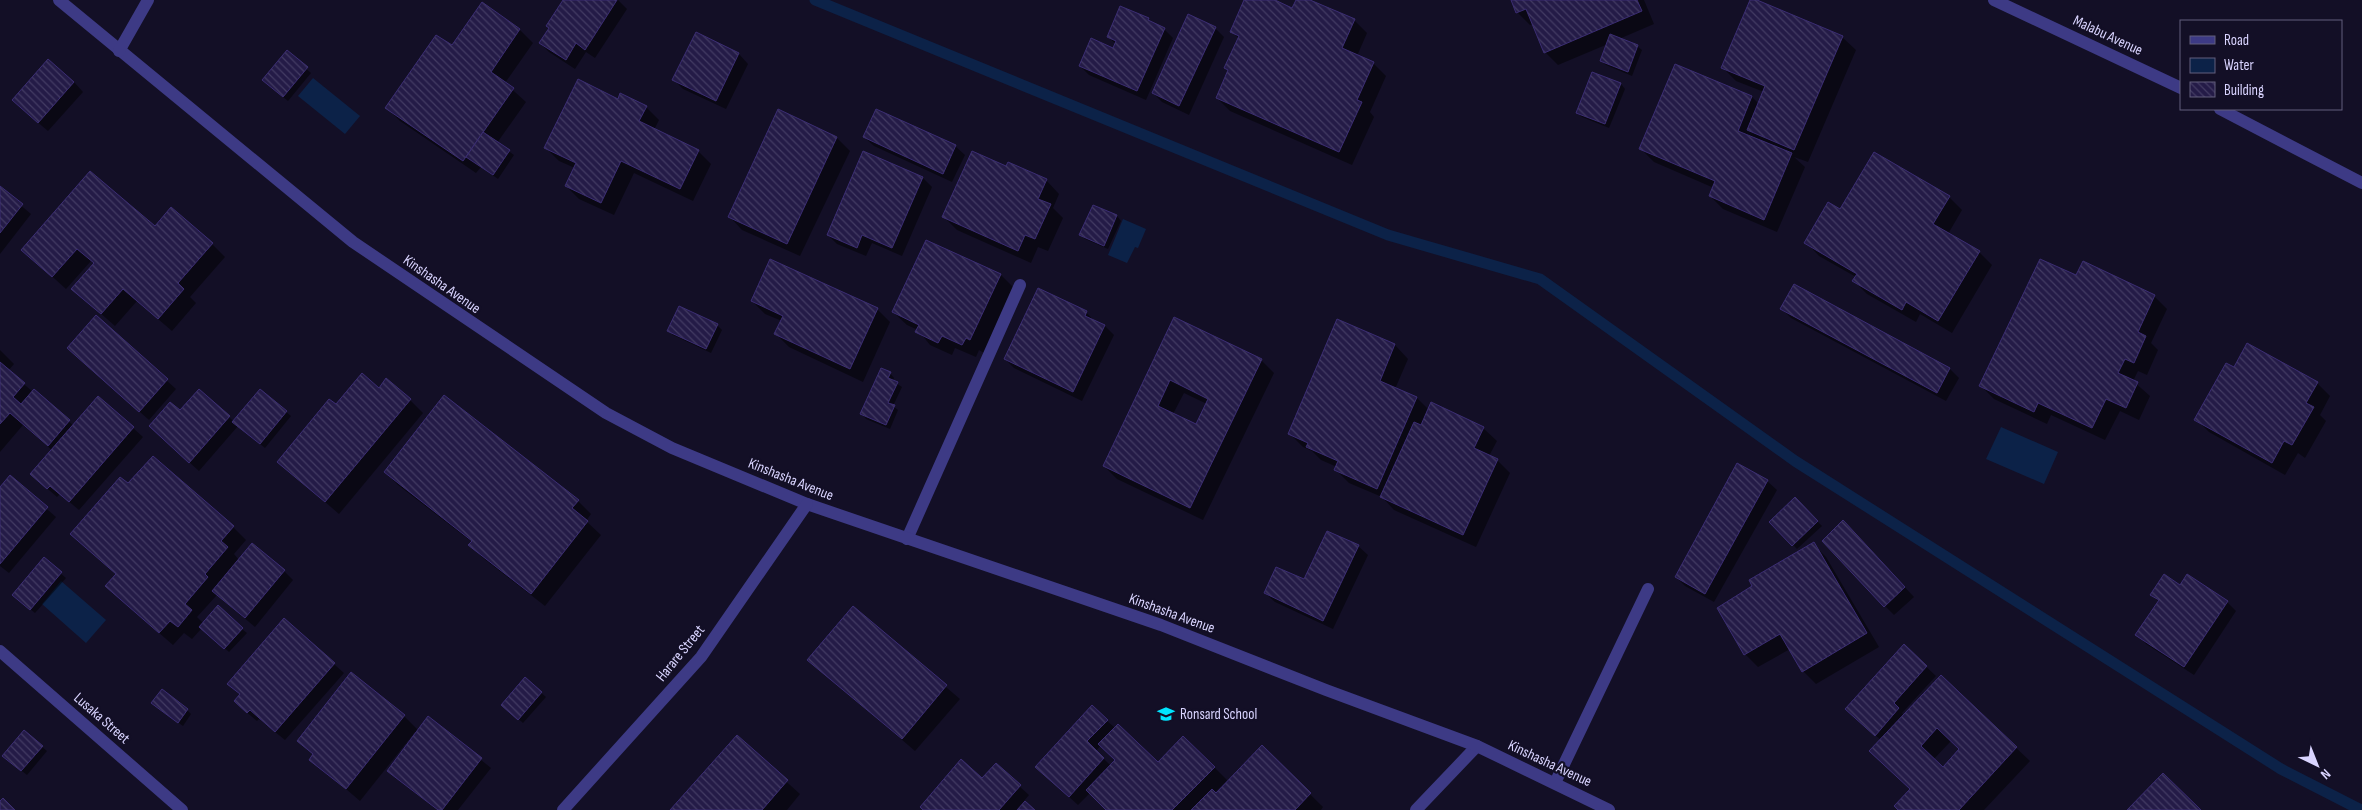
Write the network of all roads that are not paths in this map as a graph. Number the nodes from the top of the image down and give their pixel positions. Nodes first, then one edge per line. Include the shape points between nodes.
1 (58, 0) edge
2 (148, 0) edge
3 (1994, 0) edge
4 (119, 51) junction
5 (2180, 88) edge
6 (2222, 110) edge
7 (2362, 183) edge
8 (1020, 285) dead end
9 (807, 504) junction
10 (907, 540) junction
11 (1648, 589) dead end
12 (0, 651) edge
13 (1477, 746) junction
14 (1555, 783) junction
15 (182, 810) edge
16 (563, 810) edge
17 (1416, 810) edge
18 (1609, 810) edge

1 - 4 street, Kinshasha Avenue
2 - 4 street
3 - 5 street, Malabu Avenue
4 - 9 street, Kinshasha Avenue via 353,242 538,370 606,413 672,448
6 - 7 street
8 - 10 street
9 - 10 street, Kinshasha Avenue
9 - 16 street, Harare Street via 701,657
10 - 13 street, Kinshasha Avenue via 1161,625
11 - 14 street
12 - 15 street, Lusaka Street
13 - 14 street, Kinshasha Avenue
13 - 17 street
14 - 18 street, Kinshasha Avenue

